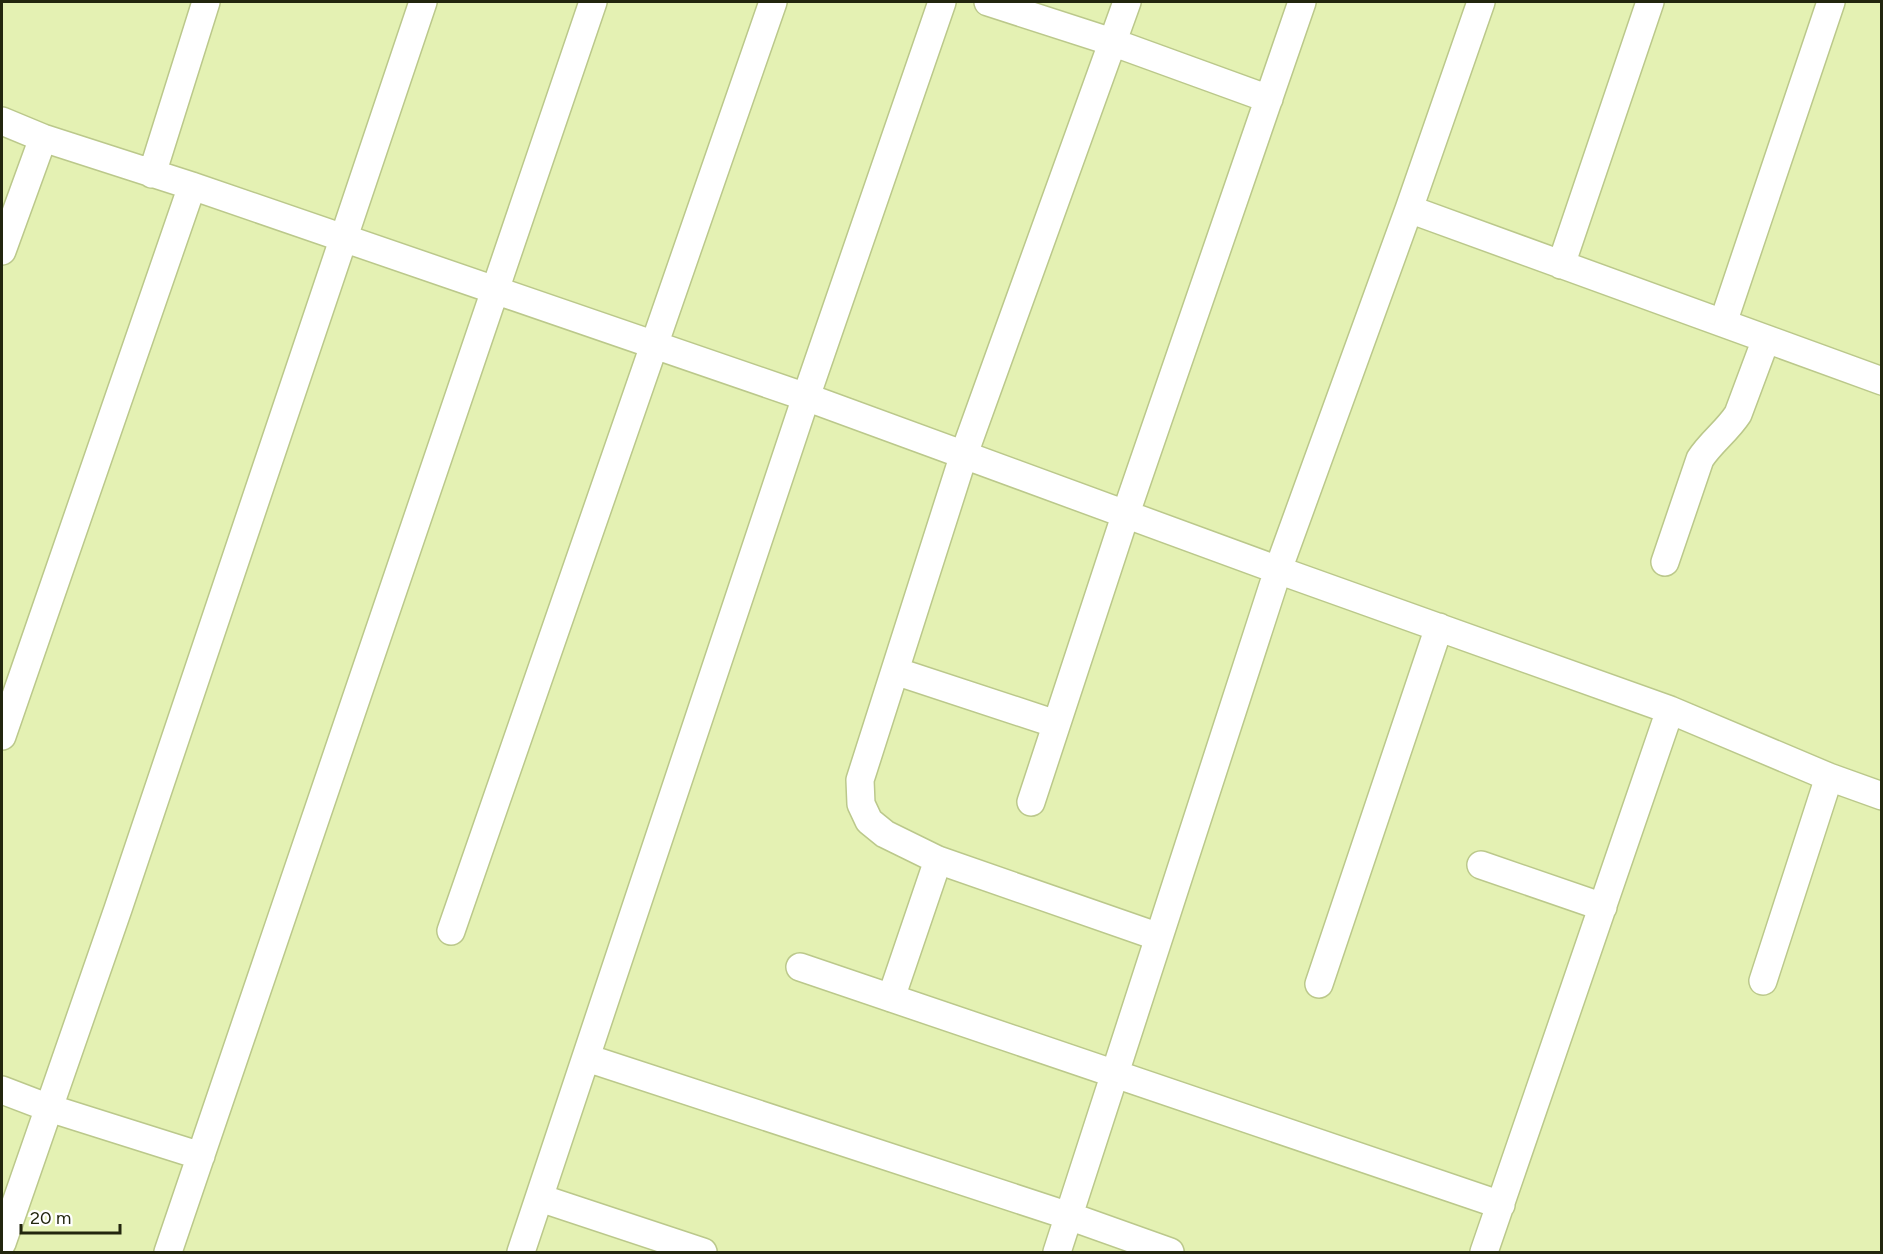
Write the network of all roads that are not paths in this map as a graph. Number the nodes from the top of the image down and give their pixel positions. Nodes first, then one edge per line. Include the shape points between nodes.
1 (206, 2) edge
2 (423, 2) edge
3 (593, 2) edge
4 (773, 2) edge
5 (942, 2) edge
6 (988, 2) edge
7 (1126, 2) edge
8 (1302, 2) edge
9 (1481, 2) edge
10 (1650, 2) edge
11 (1830, 2) edge
12 (1112, 42) junction
13 (1269, 99) junction
14 (2, 121) edge
15 (44, 138) junction
16 (152, 174) junction
17 (192, 186) junction
18 (1409, 209) junction
19 (344, 239) junction
20 (2, 251) edge
21 (1561, 265) junction
22 (494, 290) junction
23 (1723, 323) junction
24 (1766, 339) junction
25 (654, 345) junction
26 (1879, 372) edge
27 (806, 397) junction
28 (964, 454) junction
29 (1126, 513) junction
30 (1665, 562) dead end
31 (1278, 570) junction
32 (1439, 627) junction
33 (895, 671) junction
34 (1670, 710) junction
35 (1056, 723) junction
36 (2, 736) edge
37 (1829, 777) junction
38 (1881, 796) edge
39 (1030, 802) dead end
40 (938, 860) junction
41 (1481, 865) dead end
42 (1603, 907) junction
43 (451, 931) dead end
44 (1159, 937) junction
45 (801, 967) dead end
46 (1763, 981) dead end
47 (1319, 984) dead end
48 (891, 998) junction
49 (587, 1058) junction
50 (1114, 1075) junction
51 (2, 1090) edge
52 (49, 1108) junction
53 (201, 1156) junction
54 (540, 1198) junction
55 (1501, 1205) junction
56 (1069, 1216) junction
57 (2, 1243) edge
58 (168, 1252) edge
59 (521, 1252) edge
60 (703, 1252) edge
61 (1057, 1252) edge
62 (1170, 1252) edge
63 (1484, 1252) edge

1 - 16 street
2 - 19 street
3 - 22 street
4 - 25 street
5 - 27 street
6 - 12 street
7 - 12 street
8 - 13 street
9 - 18 street
10 - 21 street
11 - 23 street
12 - 13 street
12 - 28 street
13 - 29 street
14 - 15 street
15 - 16 street
15 - 20 street
16 - 17 street
17 - 19 street
17 - 36 street
18 - 21 street
18 - 31 street
19 - 22 street
19 - 52 street
21 - 23 street
22 - 25 street
22 - 53 street
23 - 24 street
24 - 26 street
24 - 30 street via 1738,414 1700,459
25 - 27 street
25 - 43 street
27 - 28 street
27 - 49 street
28 - 29 street
28 - 33 street
29 - 31 street
29 - 35 street
31 - 32 street
31 - 44 street
32 - 34 street
32 - 47 street
33 - 35 street
33 - 40 street via 860,780 861,804 869,821 885,834
34 - 37 street
34 - 42 street
35 - 39 street
37 - 38 street
37 - 46 street
40 - 44 street
40 - 48 street
41 - 42 street
42 - 55 street
44 - 50 street
45 - 48 street
48 - 50 street
49 - 54 street
49 - 56 street
50 - 55 street
50 - 56 street
51 - 52 street
52 - 53 street
52 - 57 street
53 - 58 street
54 - 59 street
54 - 60 street
55 - 63 street
56 - 61 street
56 - 62 street

